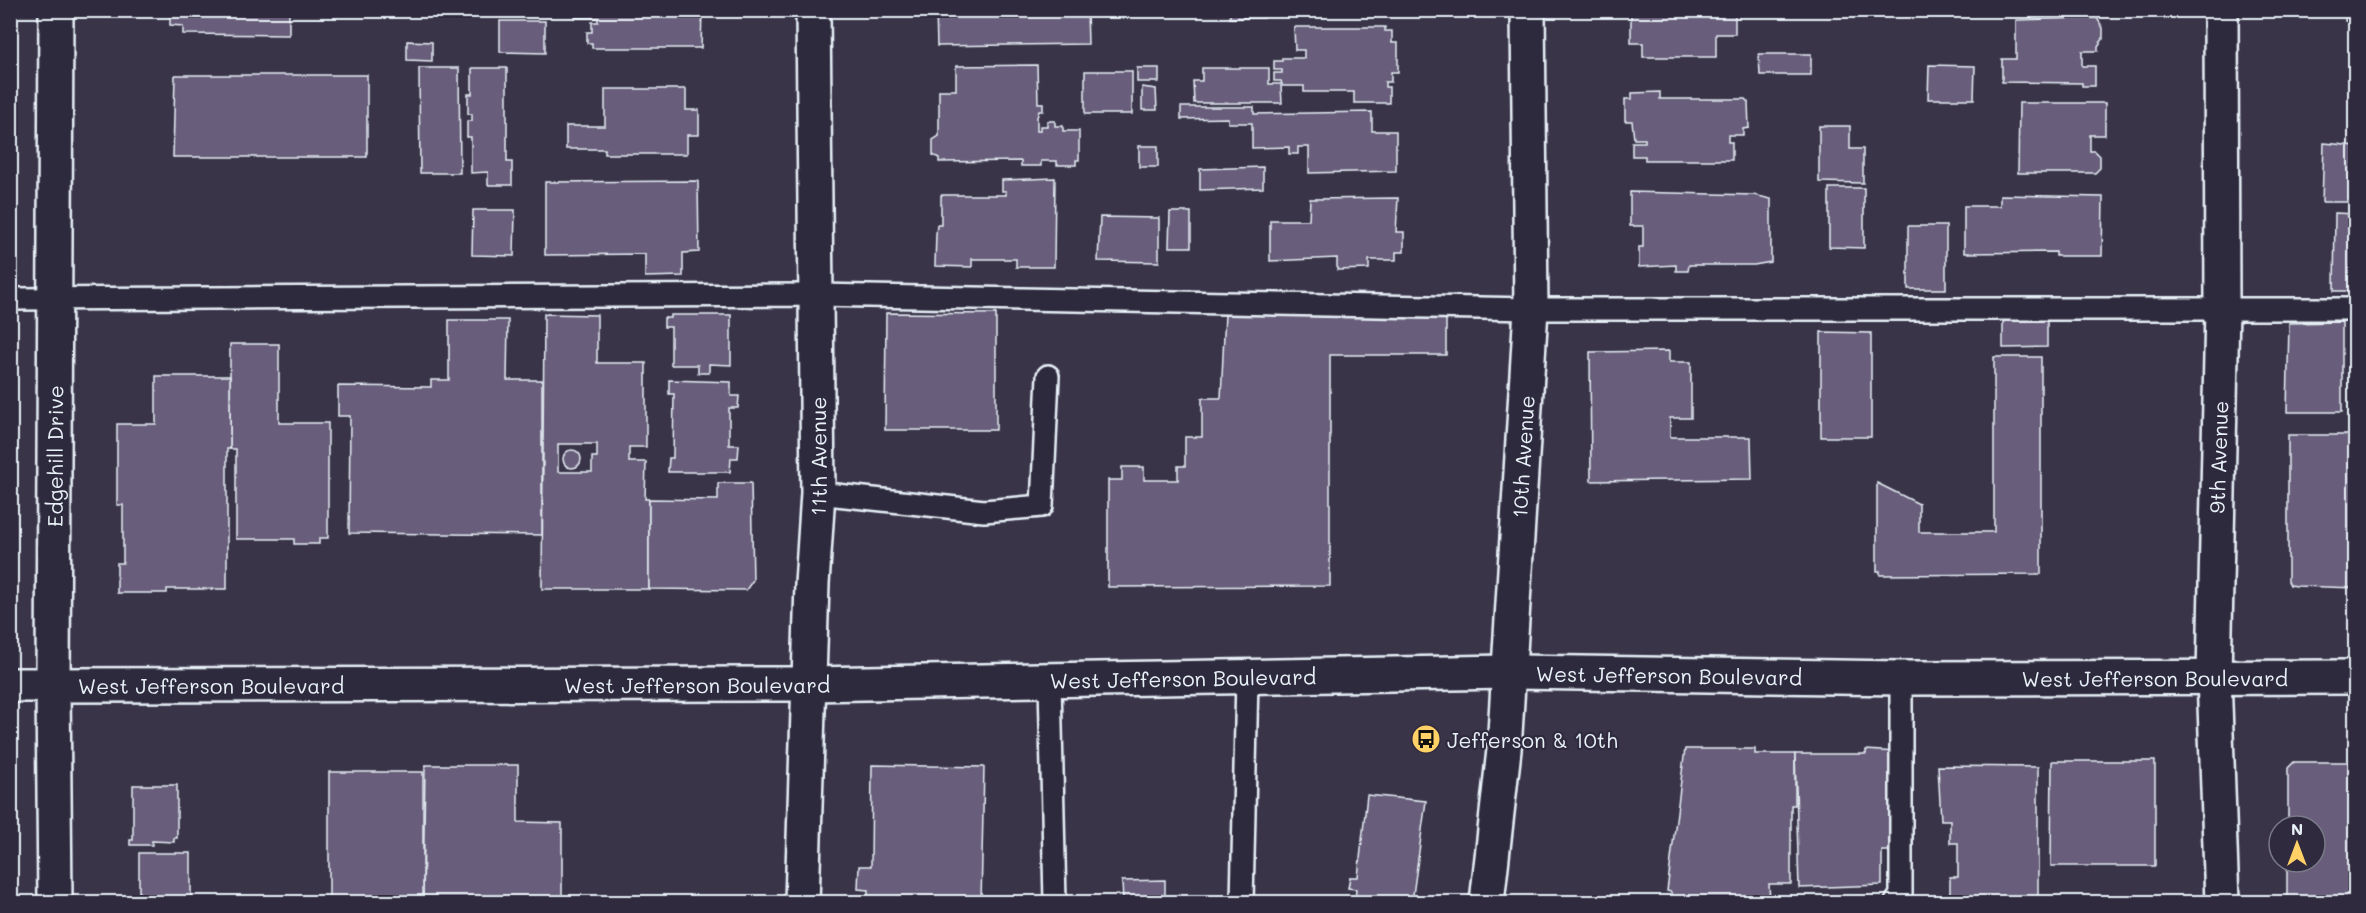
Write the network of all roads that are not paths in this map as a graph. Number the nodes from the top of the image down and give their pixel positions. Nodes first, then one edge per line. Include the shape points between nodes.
1 (56, 10) edge
2 (813, 10) edge
3 (1528, 10) edge
4 (2221, 10) edge
5 (816, 295) junction
6 (55, 298) junction
7 (10, 299) edge
8 (1531, 309) junction
9 (2222, 309) junction
10 (2355, 309) edge
11 (1048, 376) dead end
12 (818, 493) junction
13 (1509, 672) junction
14 (2214, 676) junction
15 (2355, 677) edge
16 (1247, 678) junction
17 (1901, 678) junction
18 (1050, 682) junction
19 (809, 684) junction
20 (10, 685) edge
21 (53, 685) junction
22 (55, 903) edge
23 (802, 903) edge
24 (1055, 903) edge
25 (1242, 903) edge
26 (1487, 903) edge
27 (1896, 903) edge
28 (2222, 903) edge

1 - 6 street, Edgehill Drive
2 - 5 street, 11th Avenue
3 - 8 street, 10th Avenue
4 - 9 street, 9th Avenue
5 - 6 lane
5 - 8 lane
5 - 12 street, 11th Avenue
6 - 7 lane
6 - 21 street, Edgehill Drive
8 - 9 lane
8 - 13 street, 10th Avenue
9 - 10 lane
9 - 14 street, 9th Avenue
11 - 12 lane via 1042,506 984,511
12 - 19 street, 11th Avenue
13 - 16 street, West Jefferson Boulevard
13 - 17 street, West Jefferson Boulevard
13 - 26 street, 10th Avenue
14 - 15 street, West Jefferson Boulevard
14 - 17 street, West Jefferson Boulevard
14 - 28 street, 9th Avenue
16 - 18 street, West Jefferson Boulevard
16 - 25 lane
17 - 27 lane via 1901,895
18 - 19 street, West Jefferson Boulevard
18 - 24 lane
19 - 21 street, West Jefferson Boulevard
19 - 23 street, 11th Avenue
20 - 21 street, West Jefferson Boulevard
21 - 22 street, Edgehill Drive

